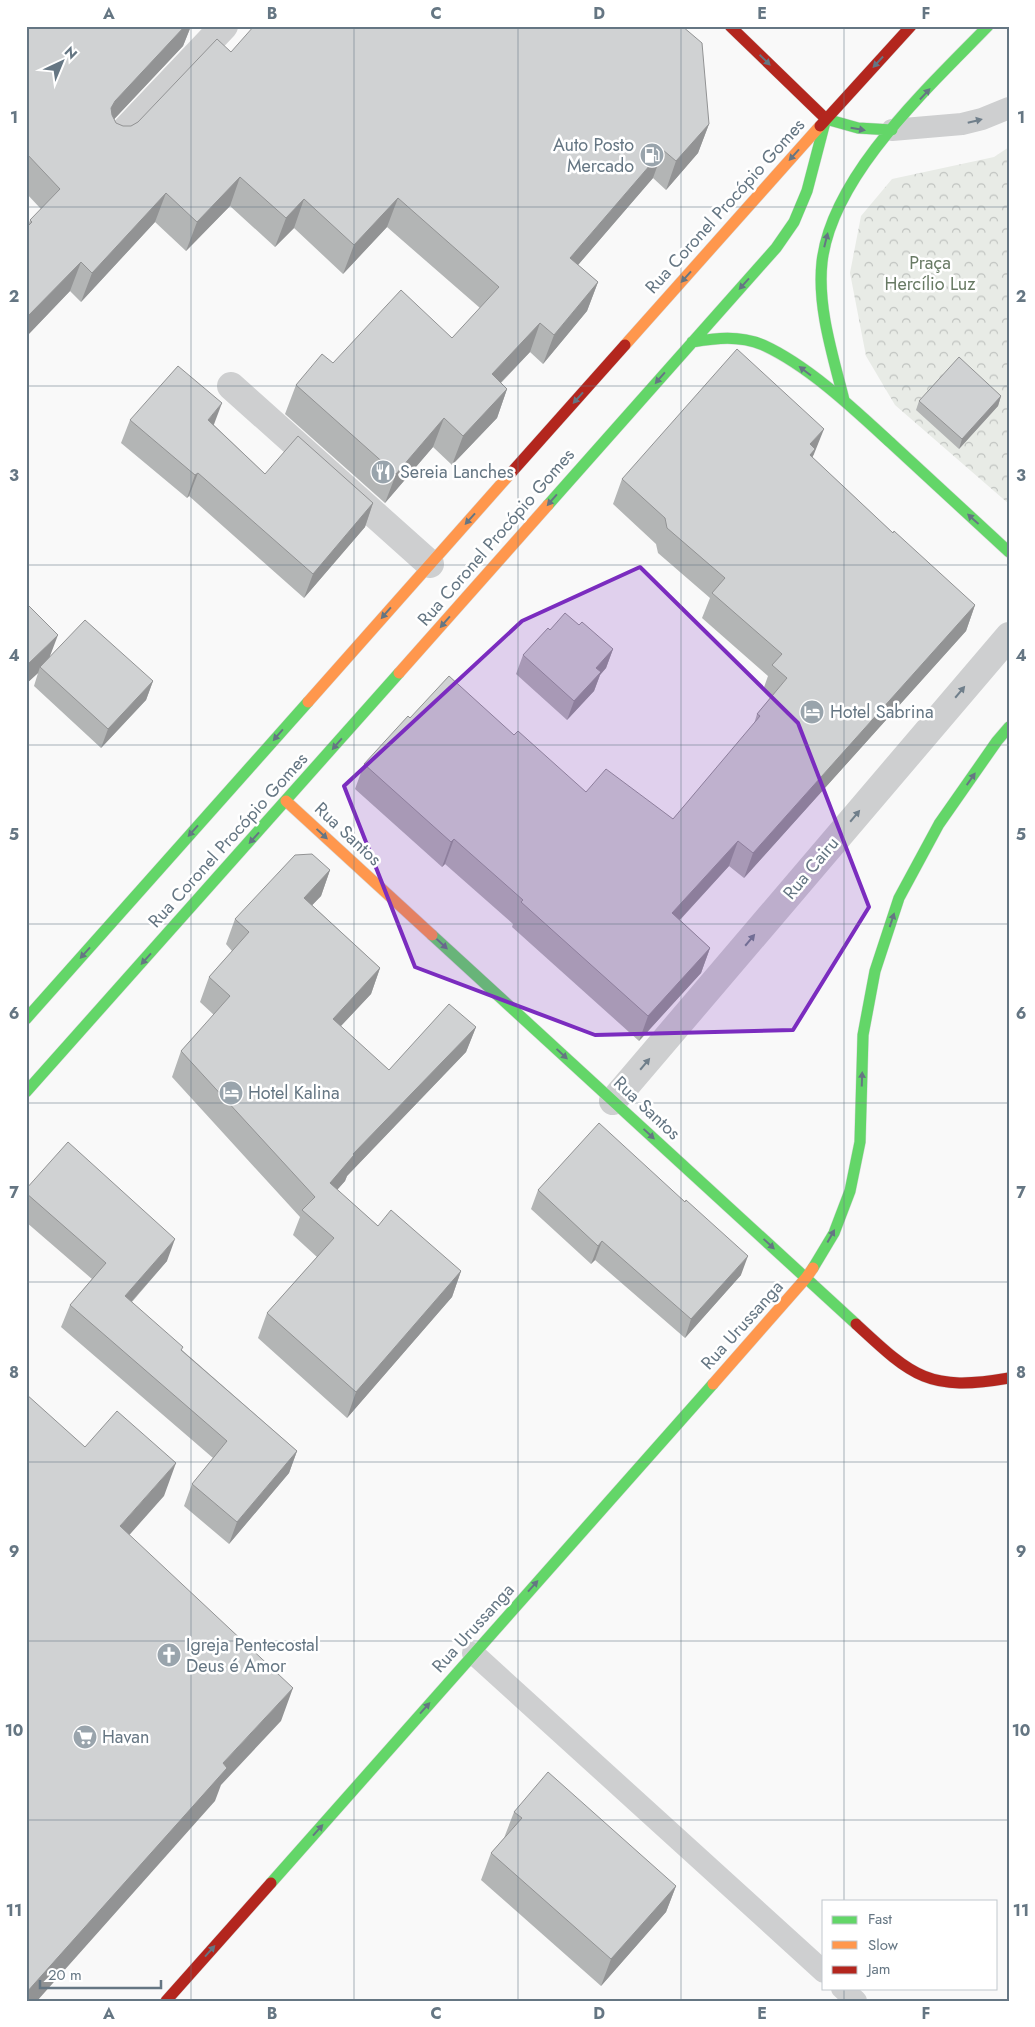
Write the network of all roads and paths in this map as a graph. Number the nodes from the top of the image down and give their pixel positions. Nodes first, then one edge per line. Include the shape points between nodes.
1 (224, 26) edge
2 (730, 26) edge
3 (911, 26) edge
4 (988, 26) edge
5 (1009, 108) edge
6 (826, 118) junction
7 (892, 130) junction
8 (116, 140) edge
9 (692, 342) junction
10 (231, 386) dead end
11 (844, 400) junction
12 (1009, 552) edge
13 (430, 564) junction
14 (1009, 636) edge
15 (1009, 727) edge
16 (286, 801) junction
17 (28, 1013) edge
18 (26, 1092) edge
19 (613, 1101) junction
20 (806, 1278) junction
21 (1009, 1378) edge
22 (474, 1654) junction
23 (822, 1970) edge
24 (844, 1990) edge
25 (166, 2001) edge
26 (856, 2001) edge

1 - 8 street
2 -> 6 main road
3 -> 6 main road
7 -> 4 main road
7 -> 5 lane via 962,124
6 -> 7 main road via 846,127
6 -> 9 main road, Rua Coronel Procópio Gomes via 807,190 794,222 776,248
6 -> 13 main road, Rua Coronel Procópio Gomes
11 -> 7 main road via 825,318 822,260 826,238 841,199
11 -> 9 main road via 789,360 762,345 738,338
9 -> 16 main road, Rua Coronel Procópio Gomes
10 - 13 street
12 -> 11 main road
13 -> 17 main road, Rua Coronel Procópio Gomes
19 -> 14 street, Rua Cairu
20 -> 15 main road, Rua Urussanga via 834,1233 850,1191 860,1142 863,1035 875,970 899,898 939,824
16 -> 18 main road, Rua Coronel Procópio Gomes
16 -> 19 main road, Rua Santos
19 -> 20 main road, Rua Santos
20 - 21 main road, Rua Santos via 886,1352 910,1369 937,1382 968,1384
22 -> 20 main road, Rua Urussanga
22 - 23 lane
25 -> 22 main road, Rua Urussanga
24 - 26 lane

